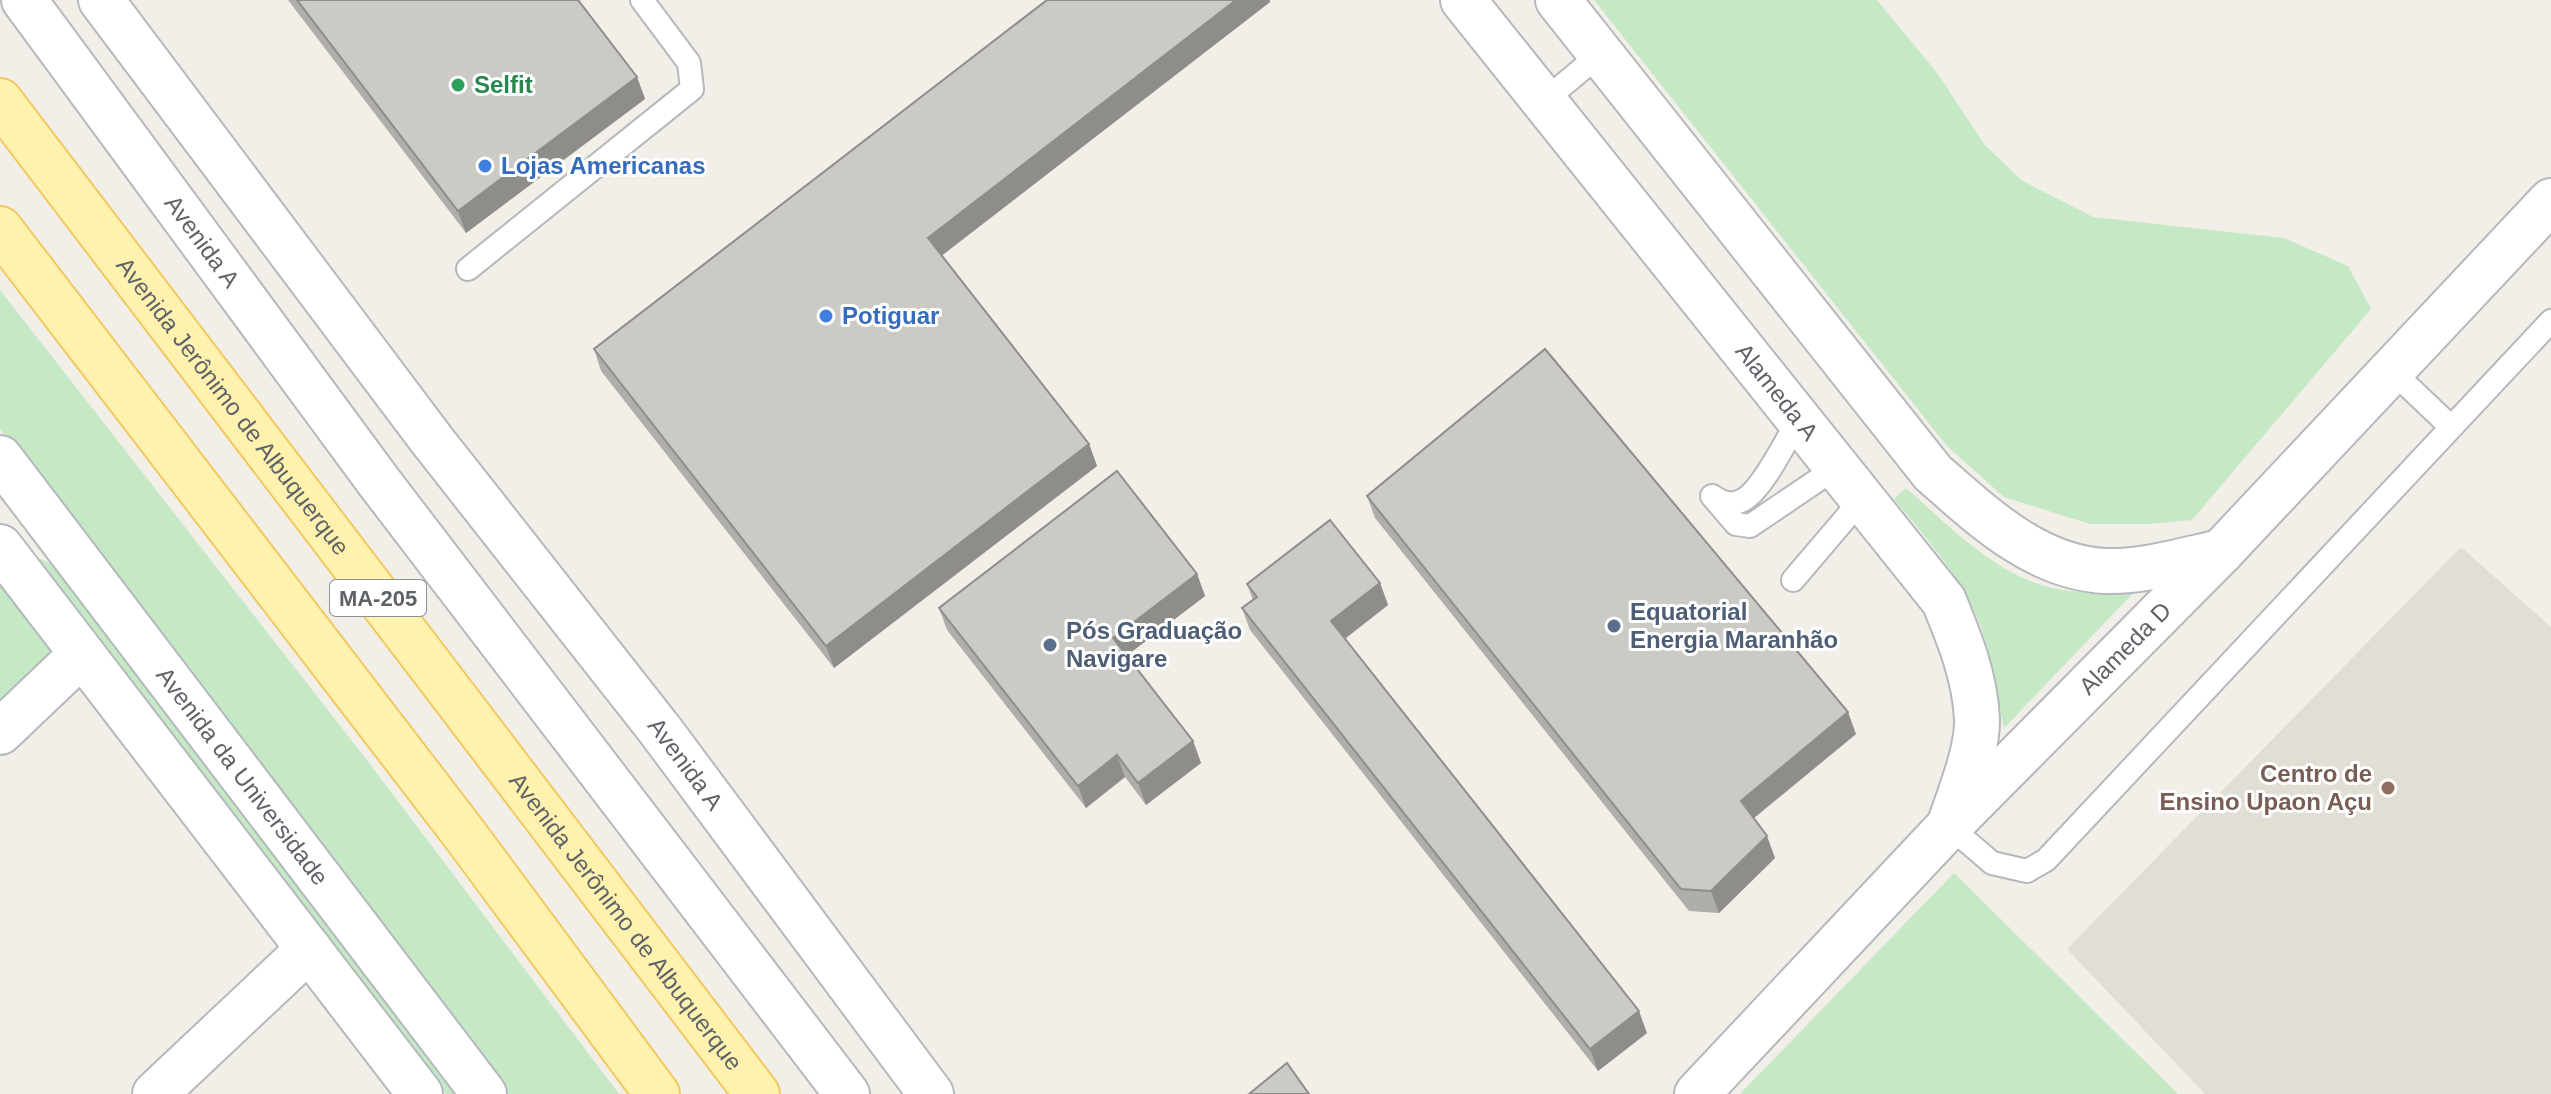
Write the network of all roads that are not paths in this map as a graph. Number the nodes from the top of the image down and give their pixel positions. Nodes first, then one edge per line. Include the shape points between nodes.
1 (24, 0) edge
2 (101, 0) edge
3 (642, 0) edge
4 (1463, 0) edge
5 (1558, 0) edge
6 (1600, 54) junction
7 (0, 101) edge
8 (1543, 102) junction
9 (2551, 201) edge
10 (0, 229) edge
11 (468, 269) dead end
12 (2551, 321) edge
13 (2392, 371) junction
14 (1798, 420) junction
15 (2451, 427) junction
16 (431, 439) junction
17 (0, 458) edge
18 (379, 482) junction
19 (1849, 483) junction
20 (37, 507) junction
21 (0, 537) edge
22 (0, 547) edge
23 (2221, 552) junction
24 (1793, 580) dead end
25 (82, 654) junction
26 (0, 732) edge
27 (1949, 826) junction
28 (309, 949) junction
29 (155, 1094) edge
30 (420, 1094) edge
31 (484, 1094) edge
32 (657, 1094) edge
33 (757, 1094) edge
34 (847, 1094) edge
35 (931, 1094) edge
36 (1697, 1094) edge

1 - 18 street, Avenida A
2 - 16 street, Avenida A
3 - 11 lane via 689,63 692,89
4 - 8 street, Alameda A
5 - 6 street
6 - 8 lane
6 - 23 street via 1933,473 2000,532 2062,562 2104,571 2150,568
7 - 33 main road, Avenida Jerônimo de Albuquerque / MA-205
8 - 14 street, Alameda A
9 - 13 street, Alameda D
10 - 32 main road, MA-205
12 - 15 lane
13 - 15 lane
13 - 23 street, Alameda D
14 - 19 street, Alameda A
14 - 19 lane via 1745,500 1721,502 1712,496 1736,524 1750,526
15 - 27 lane via 2046,860 2027,871 1992,863
16 - 18 street
16 - 35 street, Avenida A via 660,730
17 - 20 street, Avenida da Universidade
18 - 34 street, Avenida A
19 - 24 lane
19 - 27 street, Alameda A via 1944,601 1968,661 1977,722
20 - 21 street
20 - 31 street, Avenida da Universidade
22 - 25 street
23 - 27 street, Alameda D
25 - 26 street
25 - 28 street
27 - 36 street, Alameda D
28 - 29 street
28 - 30 street

